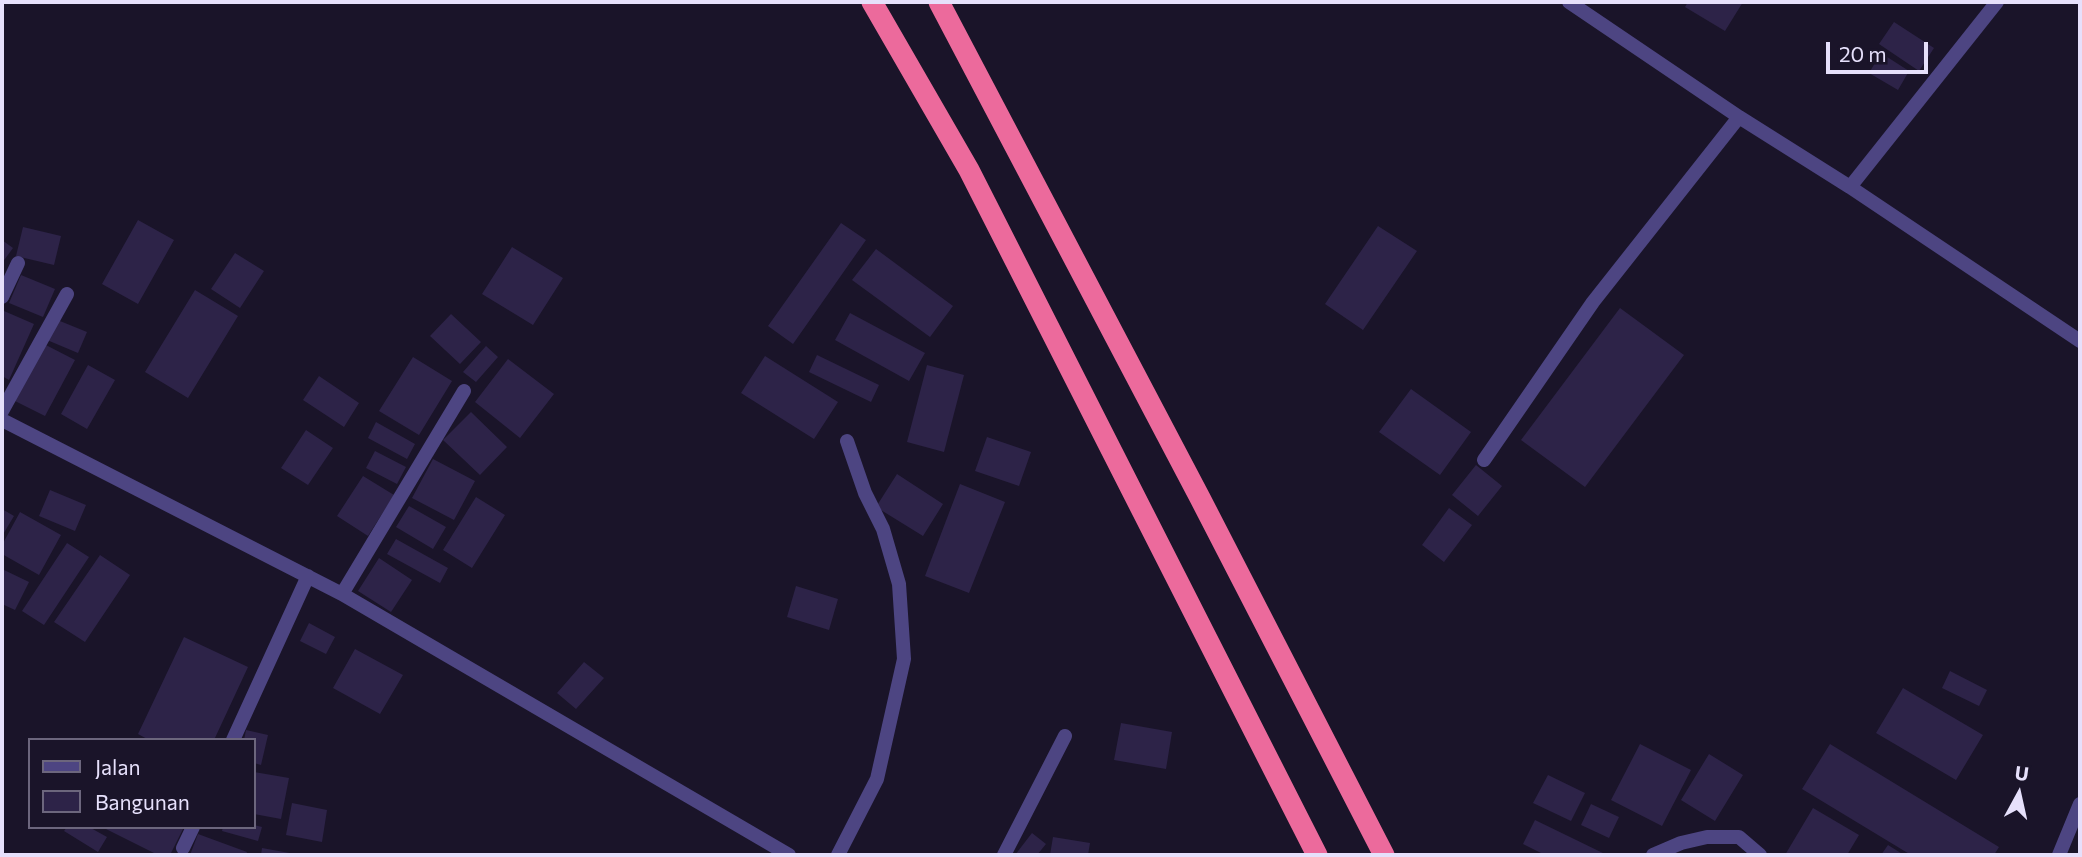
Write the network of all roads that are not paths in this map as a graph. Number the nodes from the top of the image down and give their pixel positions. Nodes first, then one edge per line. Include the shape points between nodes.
1 (872, 2) edge
2 (939, 2) edge
3 (1569, 2) edge
4 (1997, 2) edge
5 (1738, 117) junction
6 (1850, 187) junction
7 (18, 263) dead end
8 (67, 294) dead end
9 (2, 298) edge
10 (2080, 341) edge
11 (464, 391) dead end
12 (2, 411) edge
13 (2, 420) edge
14 (847, 441) dead end
15 (1484, 460) dead end
16 (308, 576) junction
17 (342, 594) junction
18 (1065, 736) dead end
19 (234, 738) edge
20 (2080, 804) edge
21 (191, 829) edge
22 (183, 848) dead end
23 (789, 855) edge
24 (838, 855) edge
25 (1004, 855) edge
26 (1317, 855) edge
27 (1384, 855) edge
28 (1653, 855) edge
29 (1760, 855) edge
30 (2059, 855) edge

1 - 26 highway via 969,170
2 - 27 highway
3 - 5 street
4 - 6 street
5 - 6 street
5 - 15 street via 1594,302
6 - 10 street
7 - 9 street
8 - 12 street
11 - 17 street
13 - 16 street
14 - 24 street via 883,529 899,584 904,659 877,779
16 - 17 street
16 - 19 street
17 - 23 street
18 - 25 street
20 - 30 street
21 - 22 street
28 - 29 street via 1707,837 1739,838

